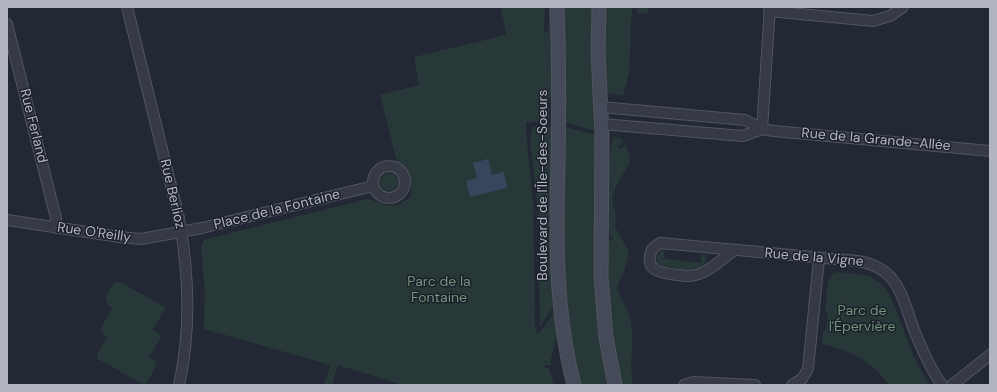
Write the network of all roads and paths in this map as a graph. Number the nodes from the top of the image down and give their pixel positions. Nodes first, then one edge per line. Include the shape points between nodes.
1 (127, 7) edge
2 (557, 7) edge
3 (599, 7) edge
4 (903, 7) edge
5 (769, 9) edge
6 (7, 24) edge
7 (601, 107) junction
8 (602, 124) junction
9 (762, 129) junction
10 (990, 151) edge
11 (373, 186) dead end
12 (7, 220) edge
13 (56, 228) junction
14 (181, 233) junction
15 (733, 251) junction
16 (819, 259) junction
17 (990, 355) edge
18 (179, 385) edge
19 (574, 385) edge
20 (615, 385) edge
21 (684, 385) edge
22 (741, 385) edge
23 (755, 385) edge
24 (792, 385) edge
25 (942, 385) edge
26 (952, 385) edge

1 - 14 street, Rue Berlioz
2 - 19 street, Boulevard de l'Île-des-Soeurs via 557,250 564,336
3 - 7 street
4 - 5 street via 890,16 873,21
5 - 9 street
6 - 13 street, Rue Ferland via 56,218
7 - 8 street
7 - 9 street, Rue de la Grande-Allée via 746,120
8 - 9 street, Rue de la Grande-Allée via 743,136
8 - 20 street via 602,288 606,337
9 - 10 street, Rue de la Grande-Allée
11 - 14 street, Place de la Fontaine
12 - 13 street, Rue O'Reilly
13 - 14 street, Rue O'Reilly via 133,239
14 - 18 street, Rue Berlioz via 186,276 186,308 185,342
15 - 15 street, Rue de la Vigne via 660,243 652,249 650,263 659,273 695,276 711,268
15 - 16 street, Rue de la Vigne
16 - 24 street via 808,369 802,378
16 - 25 street, Rue de la Vigne via 871,264 892,278 900,290 920,346
17 - 26 street
21 - 22 street via 692,382
22 - 23 street

